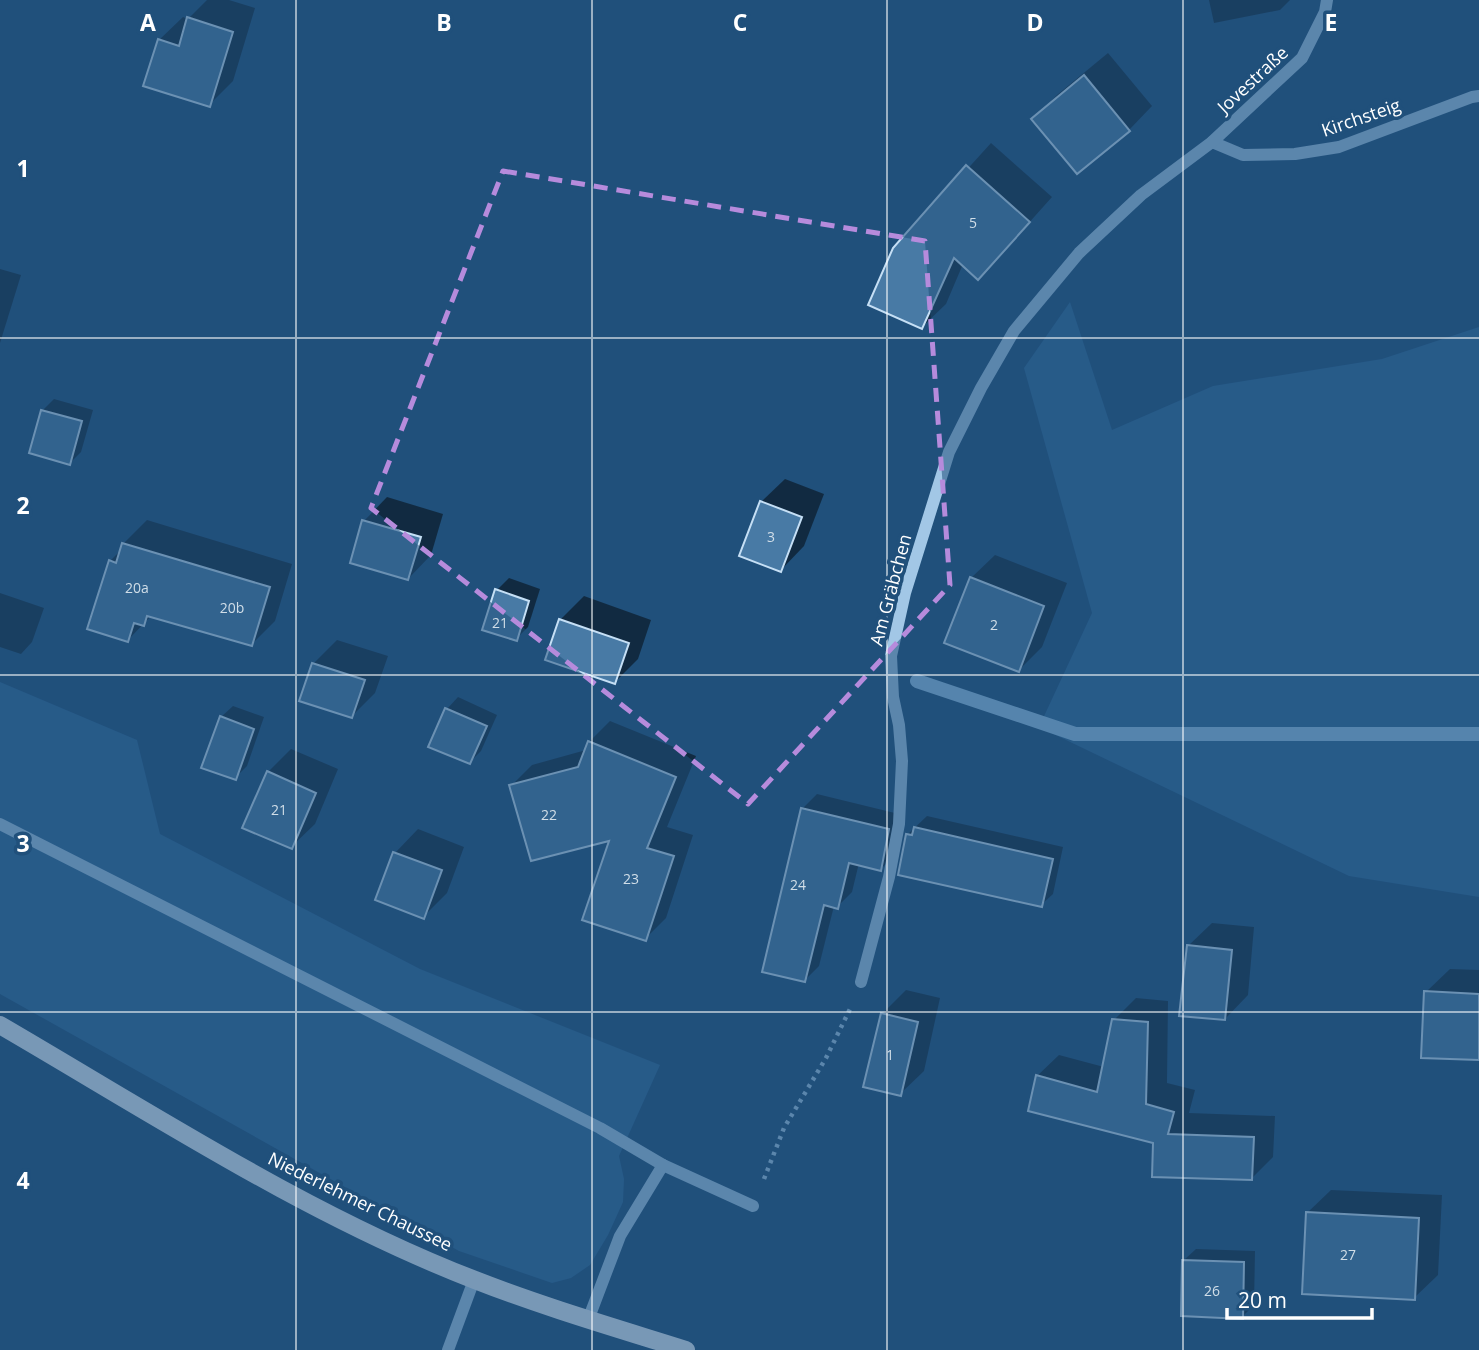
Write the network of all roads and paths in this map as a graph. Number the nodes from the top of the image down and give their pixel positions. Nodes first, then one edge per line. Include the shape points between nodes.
1 (1326, 0) edge
2 (1479, 96) edge
3 (1212, 142) junction
4 (0, 824) edge
5 (861, 982) joint
6 (0, 1025) edge
7 (663, 1165) junction
8 (753, 1206) joint
9 (474, 1280) junction
10 (588, 1320) junction
11 (448, 1350) edge
12 (686, 1350) edge

1 - 3 street, Jovestraße via 1325,12 1302,58
2 - 3 street, Kirchsteig via 1339,147 1243,155
3 - 5 street, Am Gräbchen via 1141,195 1071,263 1014,331 949,452 905,593 891,656 902,761 899,824
4 - 7 street via 600,1128
5 - 8 path via 845,1022 784,1128
6 - 9 main road, Niederlehmer Chaussee via 296,1197
7 - 8 street
7 - 10 street via 620,1236
9 - 10 main road, Niederlehmer Chaussee
9 - 11 street
10 - 12 main road, Niederlehmer Chaussee

